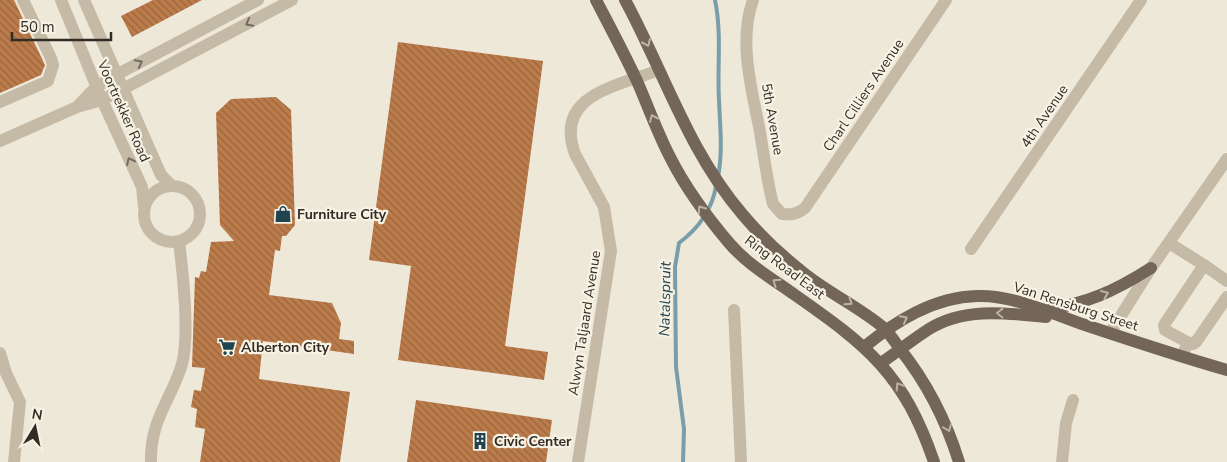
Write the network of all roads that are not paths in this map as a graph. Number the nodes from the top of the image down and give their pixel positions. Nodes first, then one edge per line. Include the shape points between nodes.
1 (23, 0) edge
2 (61, 0) edge
3 (84, 0) edge
4 (258, 0) edge
5 (596, 0) edge
6 (625, 0) edge
7 (753, 0) edge
8 (946, 0) edge
9 (1141, 0) edge
10 (288, 1) edge
11 (659, 70) junction
12 (116, 75) junction
13 (636, 79) junction
14 (96, 87) junction
15 (123, 89) junction
16 (102, 100) junction
17 (0, 102) edge
18 (77, 107) junction
19 (0, 141) edge
20 (1227, 159) edge
21 (171, 185) junction
22 (144, 207) junction
23 (805, 208) joint
24 (179, 242) junction
25 (1169, 243) junction
26 (971, 249) dead end
27 (1204, 265) junction
28 (1151, 268) junction
29 (1227, 281) edge
30 (1227, 297) edge
31 (734, 310) dead end
32 (1041, 310) junction
33 (1066, 318) junction
34 (886, 330) junction
35 (1110, 333) junction
36 (1187, 342) junction
37 (864, 346) junction
38 (901, 350) junction
39 (0, 353) edge
40 (1183, 357) junction
41 (881, 363) junction
42 (1227, 370) edge
43 (1073, 400) dead end
44 (14, 462) edge
45 (151, 462) edge
46 (578, 462) edge
47 (741, 462) edge
48 (934, 462) edge
49 (959, 462) edge
50 (1062, 462) edge

1 - 17 street via 51,58 52,72 48,81
2 - 14 street, Voortrekker Road
3 - 12 street, Voortrekker Road
12 -> 4 street
5 - 13 main road, Ring Road East
6 -> 11 main road, Ring Road East
7 - 23 street, 5th Avenue via 747,26 747,48 771,194 782,214 797,214
8 - 23 street, Charl Cilliers Avenue
9 - 26 street, 4th Avenue
10 -> 15 street
11 - 13 street, Alwyn Taljaard Avenue
11 -> 34 main road, Ring Road East via 704,163 744,217 800,271
12 - 14 street
12 - 15 street, Voortrekker Road
37 -> 13 main road, Ring Road East via 759,270 732,246 700,209 670,157
13 - 46 street, Alwyn Taljaard Avenue via 610,86 588,99 575,114 571,127 575,154 604,207 610,251
14 - 16 street, Voortrekker Road
14 - 18 street
15 - 16 street
15 - 21 street, Voortrekker Road via 161,175
16 - 18 street
22 -> 16 street, Voortrekker Road via 142,187
18 - 19 street
20 - 25 street
21 - 22 street via 159,188 149,196
21 - 24 street via 183,187 193,194 201,216 190,236
22 - 24 street via 147,229 156,238
24 - 45 street via 184,351 175,383 159,413 153,433
25 - 27 street
25 - 28 street
27 - 29 street
27 - 36 street via 1164,325 1165,330
32 -> 28 main road via 1095,298 1121,288
28 - 35 street
30 - 36 street via 1196,342
31 - 47 street
32 - 33 main road, Van Rensburg Street
34 -> 32 main road, Van Rensburg Street via 924,309 952,299 975,296 1017,301
33 - 35 main road, Van Rensburg Street
33 -> 38 main road via 976,313 948,320
34 - 37 main road, Van Rensburg Street
34 - 38 main road, Ring Road East
35 - 40 main road, Van Rensburg Street
36 - 40 street
37 - 41 main road, Ring Road East
38 - 41 main road
38 -> 49 main road, Ring Road East via 919,373 949,429
39 - 44 street via 20,402
40 - 42 main road, Van Rensburg Street
48 -> 41 main road, Ring Road East via 926,438 899,386
43 - 50 street via 1066,424

